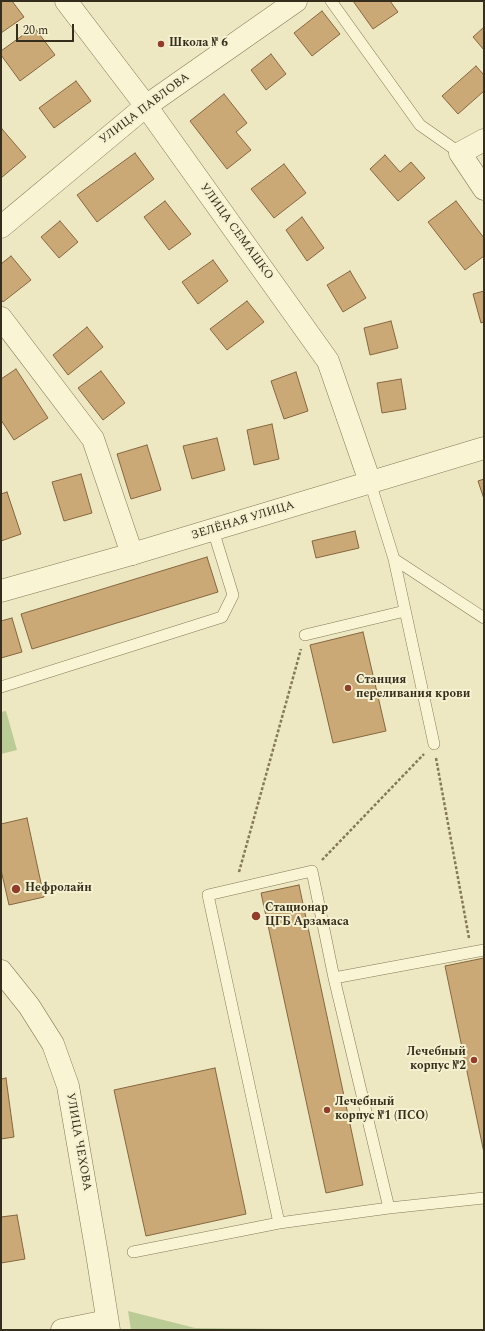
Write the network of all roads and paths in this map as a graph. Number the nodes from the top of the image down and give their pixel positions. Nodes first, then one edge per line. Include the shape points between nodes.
1 (66, 1) edge
2 (296, 1) edge
3 (332, 1) edge
4 (146, 106) junction
5 (484, 140) edge
6 (460, 153) junction
7 (484, 189) edge
8 (1, 226) edge
9 (1, 318) edge
10 (484, 448) edge
11 (370, 482) junction
12 (213, 530) junction
13 (132, 554) junction
14 (394, 559) junction
15 (1, 591) edge
16 (406, 611) junction
17 (484, 618) edge
18 (305, 635) joint
19 (1, 687) edge
20 (434, 744) junction
21 (312, 871) junction
22 (234, 889) junction
23 (484, 950) edge
24 (471, 952) junction
25 (1, 971) edge
26 (334, 978) junction
27 (484, 1198) edge
28 (389, 1208) junction
29 (279, 1223) junction
30 (132, 1252) dead end
31 (108, 1325) edge
32 (62, 1330) edge

1 - 4 street, УЛИЦА СЕМАШКО
2 - 4 street, УЛИЦА ПАВЛОВА
3 - 6 lane via 420,126
4 - 8 street, УЛИЦА ПАВЛОВА
4 - 11 street, УЛИЦА СЕМАШКО via 328,361
5 - 6 street
6 - 7 street
9 - 13 street via 93,439
10 - 11 street, ЗЕЛЁНАЯ УЛИЦА
11 - 12 street, ЗЕЛЁНАЯ УЛИЦА
11 - 14 lane
12 - 13 street, ЗЕЛЁНАЯ УЛИЦА
12 - 19 lane via 233,595 222,617
13 - 15 street, ЗЕЛЁНАЯ УЛИЦА
14 - 16 lane
14 - 17 lane
16 - 18 lane
16 - 20 lane
18 - 22 path
20 - 21 path
20 - 24 path
21 - 22 lane
21 - 26 lane
22 - 29 lane via 208,895
23 - 24 lane
24 - 26 lane
25 - 31 street, УЛИЦА ЧЕХОВА via 29,1006 53,1044 68,1086
26 - 28 lane
27 - 28 lane
28 - 29 lane
29 - 30 lane
31 - 32 street

